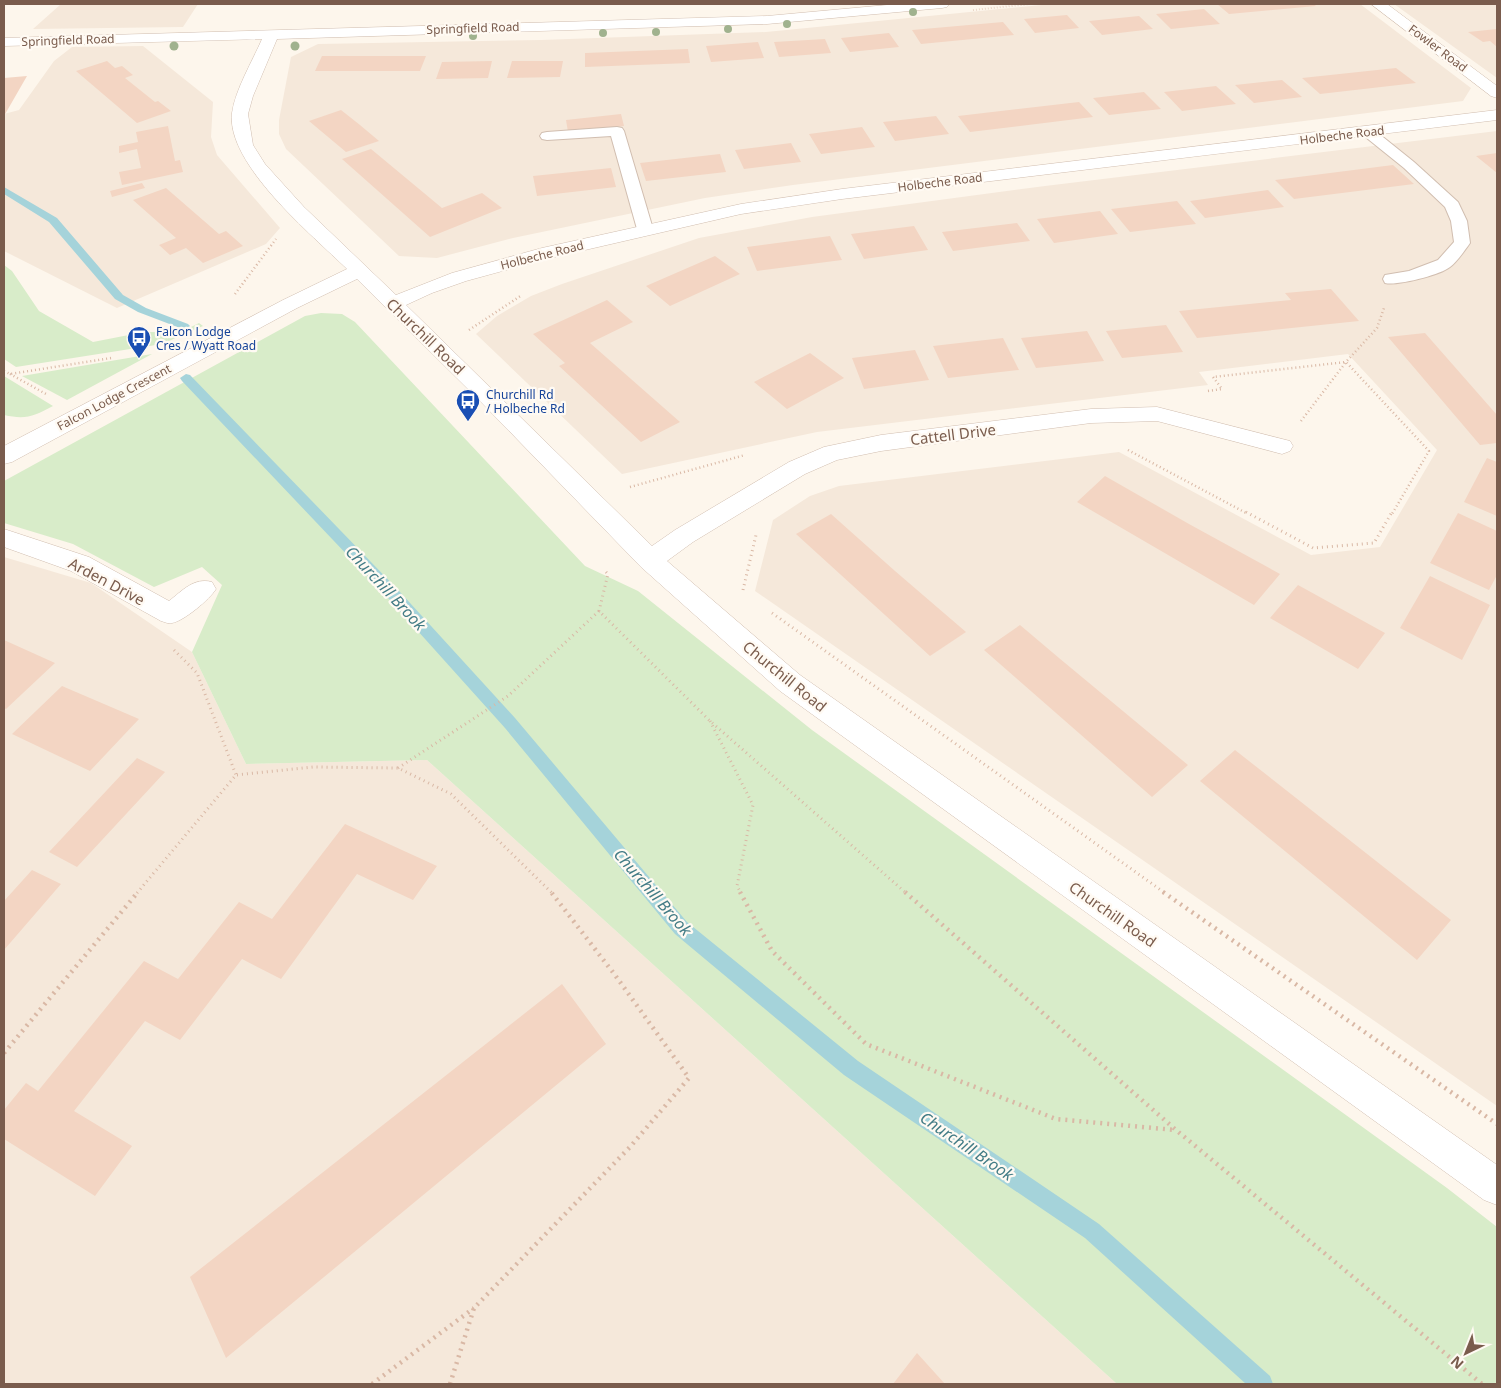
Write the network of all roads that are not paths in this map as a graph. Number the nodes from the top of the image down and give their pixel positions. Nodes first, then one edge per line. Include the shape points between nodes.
1 (942, 4) edge
2 (1378, 4) edge
3 (272, 34) junction
4 (4, 42) edge
5 (1497, 93) edge
6 (1497, 115) edge
7 (1368, 132) junction
8 (547, 136) dead end
9 (645, 230) junction
10 (358, 271) junction
11 (1391, 279) road end
12 (393, 304) junction
13 (8, 446) edge
14 (1282, 446) road end
15 (4, 538) edge
16 (650, 560) junction
17 (203, 589) dead end
18 (1497, 1187) edge

1 - 3 street, Springfield Road via 767,20
2 - 5 street, Fowler Road
3 - 4 street, Springfield Road
3 - 10 street, Churchill Road via 240,114 245,145 258,167
6 - 7 street, Holbeche Road
7 - 9 street, Holbeche Road via 842,194 740,209
7 - 11 lane via 1452,205 1459,221 1462,243 1444,264
8 - 9 lane via 616,131
9 - 12 street, Holbeche Road via 459,277
10 - 12 street, Churchill Road
10 - 13 street, Falcon Lodge Crescent via 218,332
12 - 16 street, Churchill Road
14 - 16 street, Cattell Drive via 1157,414 1091,416 881,443 832,453 797,468
15 - 17 street, Arden Drive via 80,564 170,614
16 - 18 street, Churchill Road via 790,683

